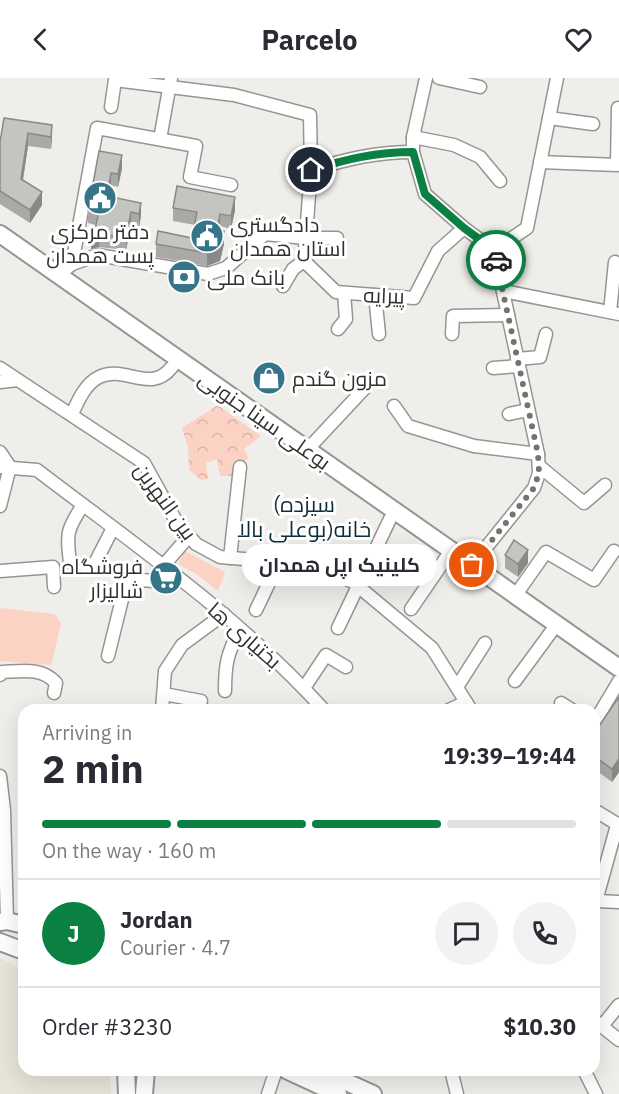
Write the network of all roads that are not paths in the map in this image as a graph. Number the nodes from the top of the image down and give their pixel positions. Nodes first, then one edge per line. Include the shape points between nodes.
1 (426, 78) edge
2 (439, 78) edge
3 (557, 78) edge
4 (115, 79) edge
5 (170, 83) edge
6 (480, 87) dead end
7 (111, 107) dead end
8 (618, 108) edge
9 (549, 118) junction
10 (593, 124) dead end
11 (413, 137) junction
12 (160, 139) junction
13 (413, 152) junction
14 (540, 162) junction
15 (311, 170) junction
16 (500, 181) dead end
17 (231, 184) dead end
18 (464, 228) junction
19 (0, 234) edge
20 (305, 238) junction
21 (337, 238) dead end
22 (0, 246) edge
23 (494, 250) junction
24 (304, 261) junction
25 (615, 262) dead end
26 (72, 264) junction
27 (58, 276) junction
28 (283, 286) dead end
29 (503, 291) junction
30 (344, 293) junction
31 (375, 295) junction
32 (614, 313) edge
33 (508, 315) junction
34 (338, 329) dead end
35 (379, 334) dead end
36 (452, 334) dead end
37 (546, 334) dead end
38 (518, 362) junction
39 (172, 367) junction
40 (0, 368) edge
41 (493, 368) dead end
42 (18, 380) junction
43 (0, 382) edge
44 (364, 389) dead end
45 (394, 406) dead end
46 (528, 410) junction
47 (72, 414) junction
48 (510, 414) dead end
49 (307, 450) junction
50 (0, 452) edge
51 (538, 460) junction
52 (5, 467) edge
53 (240, 467) dead end
54 (605, 485) dead end
55 (83, 505) junction
56 (0, 506) edge
57 (390, 519) junction
58 (113, 528) junction
59 (189, 537) junction
60 (614, 551) dead end
61 (230, 558) junction
62 (446, 558) junction
63 (70, 562) dead end
64 (279, 562) junction
65 (95, 563) dead end
66 (472, 565) junction
67 (162, 566) junction
68 (0, 571) edge
69 (358, 586) junction
70 (54, 587) dead end
71 (515, 596) junction
72 (411, 609) dead end
73 (256, 610) dead end
74 (224, 614) junction
75 (338, 628) dead end
76 (240, 629) junction
77 (551, 632) junction
78 (485, 643) dead end
79 (108, 656) dead end
80 (346, 667) dead end
81 (619, 668) edge
82 (0, 675) edge
83 (619, 680) edge
84 (515, 681) dead end
85 (457, 687) junction
86 (304, 688) junction
87 (225, 692) dead end
88 (54, 693) dead end
89 (164, 694) junction
90 (201, 701) dead end
91 (163, 704) edge
92 (319, 704) edge
93 (468, 704) edge
94 (600, 712) edge
95 (0, 776) edge
96 (600, 815) edge
97 (618, 825) edge
98 (600, 885) edge
99 (600, 902) edge
100 (619, 902) edge
101 (4, 921) edge
102 (0, 942) edge
103 (18, 949) edge
104 (619, 1005) edge
105 (600, 1021) edge
106 (600, 1025) edge
107 (619, 1040) edge
108 (126, 1076) edge
109 (146, 1076) edge
110 (274, 1076) edge
111 (298, 1076) edge
112 (333, 1076) edge
113 (452, 1076) edge
114 (587, 1076) edge
115 (127, 1094) edge
116 (144, 1094) edge
117 (268, 1094) edge
118 (338, 1094) edge
119 (373, 1094) edge
120 (457, 1094) edge
121 (596, 1094) edge

1 - 11 street
2 - 6 street
3 - 9 street
4 - 5 street
4 - 7 street
5 - 12 street
5 - 15 street via 310,115
8 - 14 street via 617,165
9 - 10 street
9 - 14 street
11 - 13 street
11 - 16 street via 454,145 480,157
12 - 17 street via 196,146 190,177
12 - 26 street via 97,128
13 - 15 street via 351,158
13 - 18 street via 425,194
14 - 23 street via 527,228
15 - 20 street
18 - 23 street
18 - 31 street, پیرایه via 438,251 414,298
19 - 27 main road, بوعلی سینا جنوبی
20 - 21 street
20 - 24 street
20 - 26 street via 265,234 226,268 208,274 98,255
22 - 39 main road, بوعلی سینا جنوبی
23 - 29 street
24 - 28 street via 293,269
24 - 30 street, پیرایه via 336,292
25 - 32 street
26 - 27 street
27 - 49 main road, بوعلی سینا جنوبی
29 - 32 street
29 - 33 street
30 - 31 street, پیرایه
30 - 34 street via 346,319
31 - 35 street
33 - 36 street via 453,316
33 - 38 street
37 - 38 street via 540,357
38 - 41 street
38 - 46 street
39 - 47 street via 165,376 148,380 120,374 99,376 82,392
39 - 57 main road, بوعلی سینا جنوبی
40 - 42 street, بین النهرین
42 - 43 street
42 - 47 street, بین النهرین
44 - 49 street
45 - 51 street via 408,426
46 - 48 street
46 - 51 street
47 - 59 street, بین النهرین via 144,463
49 - 66 main road, بوعلی سینا جنوبی
50 - 52 street
51 - 54 street via 584,503
51 - 66 street via 534,488
52 - 55 street, بختیاری ها via 37,470
52 - 56 street
53 - 61 street
55 - 58 street, بختیاری ها
55 - 63 street via 67,538
57 - 62 main road, بوعلی سینا جنوبی
57 - 69 street
58 - 65 street
58 - 67 street, بختیاری ها
59 - 61 street, بین النهرین via 220,557
59 - 67 street
60 - 71 street via 594,580 546,552
61 - 64 street, بین النهرین
62 - 72 street
62 - 77 main road, بوعلی سینا جنوبی
64 - 69 street, بین النهرین via 315,565
64 - 73 street
66 - 71 main road, بوعلی سینا جنوبی
67 - 74 street, بختیاری ها
67 - 79 street via 154,581 127,579
68 - 70 street via 53,567
69 - 75 street
69 - 85 street, بین النهرین via 432,648
71 - 81 main road, بوعلی سینا جنوبی
74 - 76 street, بختیاری ها
74 - 89 street via 182,645 165,671
76 - 86 street, بختیاری ها
76 - 87 street via 225,666
77 - 83 main road, بوعلی سینا جنوبی
77 - 84 street
78 - 85 street
80 - 86 street via 326,656
82 - 88 street via 22,671 48,674 56,683
83 - 94 street
85 - 93 street, بین النهرین
86 - 92 street, بختیاری ها
89 - 90 street
89 - 91 street
95 - 101 street via 4,810
96 - 97 street
97 - 98 street
99 - 100 street
102 - 103 main road
104 - 105 street
106 - 107 street
108 - 115 main road
109 - 116 main road
110 - 117 street
111 - 118 main road
112 - 119 main road
113 - 120 street
114 - 121 street

